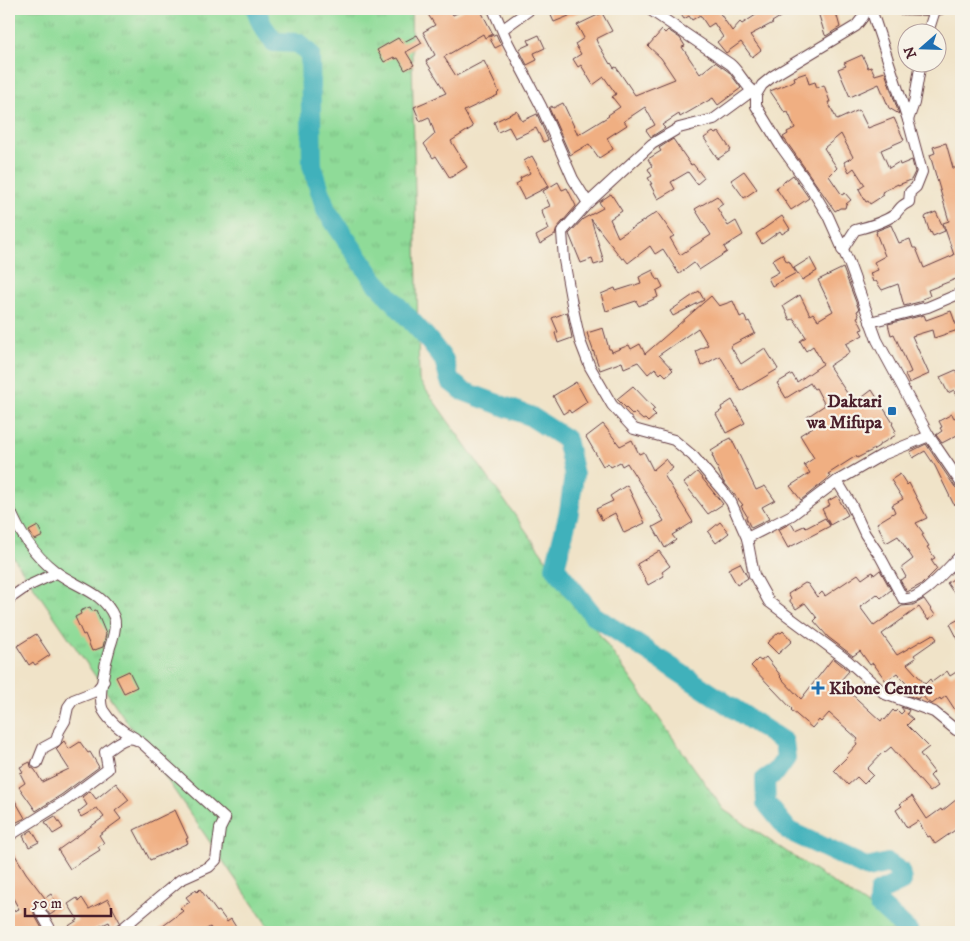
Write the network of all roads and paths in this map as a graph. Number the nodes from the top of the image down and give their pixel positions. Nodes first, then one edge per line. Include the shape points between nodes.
1 (493, 9) edge
2 (529, 9) edge
3 (649, 9) edge
4 (865, 9) edge
5 (871, 9) edge
6 (896, 9) edge
7 (936, 9) edge
8 (860, 22) junction
9 (931, 22) edge
10 (503, 29) junction
11 (920, 72) edge
12 (755, 92) junction
13 (908, 120) junction
14 (588, 203) junction
15 (842, 250) junction
16 (961, 293) edge
17 (870, 322) junction
18 (929, 436) junction
19 (837, 481) junction
20 (961, 483) edge
21 (9, 508) edge
22 (747, 538) junction
23 (961, 555) edge
24 (56, 573) junction
25 (9, 598) edge
26 (103, 682) junction
27 (961, 731) edge
28 (134, 738) junction
29 (37, 763) dead end
30 (9, 836) edge
31 (40, 911) dead end
32 (52, 932) edge
33 (118, 932) edge

1 - 10 street
2 - 10 street
3 - 12 street via 736,68
4 - 8 street
5 - 8 street
5 - 13 street
6 - 7 street
7 - 9 street
8 - 12 street via 778,73
10 - 14 street
11 - 13 street
12 - 14 street via 714,119 679,128 652,144
12 - 15 street via 756,106 828,216
13 - 15 street via 922,172 916,187 910,192 909,202 873,225 855,230
14 - 22 street via 562,232 572,304 590,368 612,405 634,429 674,440 692,456 731,502
15 - 17 street
16 - 17 street via 928,307
17 - 18 street
18 - 19 street via 882,455
18 - 20 street
19 - 22 street via 792,515
19 - 23 street via 903,599 913,598 921,592
21 - 24 street via 27,542
22 - 27 street via 754,575 768,602 847,660 885,694 934,712
24 - 25 street
24 - 26 street via 99,597 113,617 115,627
26 - 28 street via 103,710
26 - 29 street via 96,691 73,700 56,741 43,748
28 - 30 street via 125,739 105,752 108,769 93,781
28 - 33 street via 225,819 220,829 216,860 209,867 180,880
31 - 32 street

